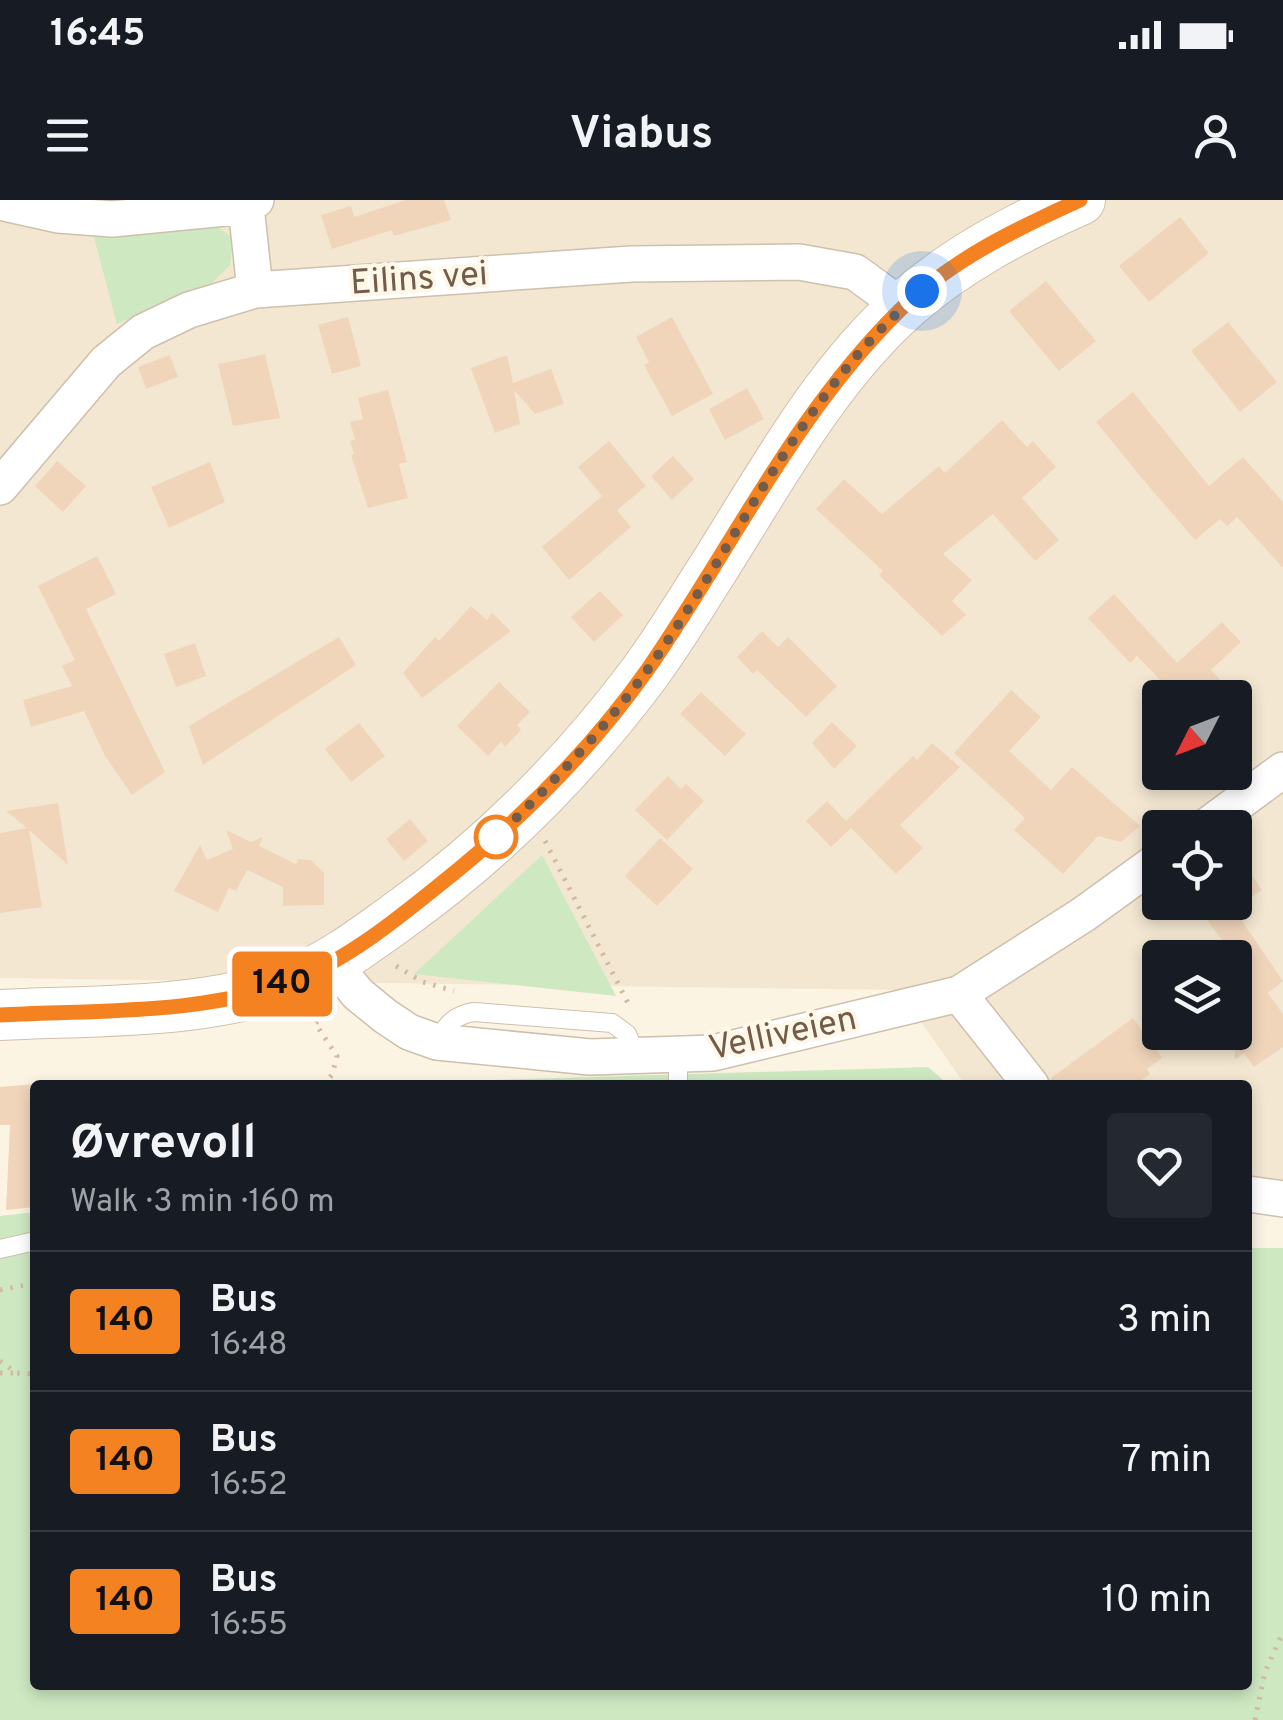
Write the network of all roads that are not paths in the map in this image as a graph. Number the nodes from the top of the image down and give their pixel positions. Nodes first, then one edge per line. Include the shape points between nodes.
1 (1080, 200) edge
2 (0, 202) edge
3 (251, 203) edge
4 (255, 290) junction
5 (902, 307) junction
6 (0, 486) edge
7 (1283, 770) edge
8 (1229, 810) edge
9 (1142, 872) edge
10 (332, 962) junction
11 (958, 994) junction
12 (0, 1015) edge
13 (662, 1064) edge
14 (1028, 1080) edge
15 (1252, 1195) edge
16 (1283, 1200) edge
17 (30, 1242) edge
18 (0, 1248) edge

1 - 5 main road via 978,250
2 - 3 street via 112,219
3 - 4 street
4 - 5 street, Eilins vei via 630,264 799,262 854,272
4 - 6 street, Eilins vei via 142,332 106,362
5 - 10 main road via 830,388 646,671 590,740 526,808 427,895
7 - 8 street
9 - 11 street, Velliveien
10 - 12 main road via 220,1000
10 - 13 street, Velliveien via 385,1016 437,1042
11 - 13 street, Velliveien
11 - 14 street
15 - 16 street
17 - 18 lane

